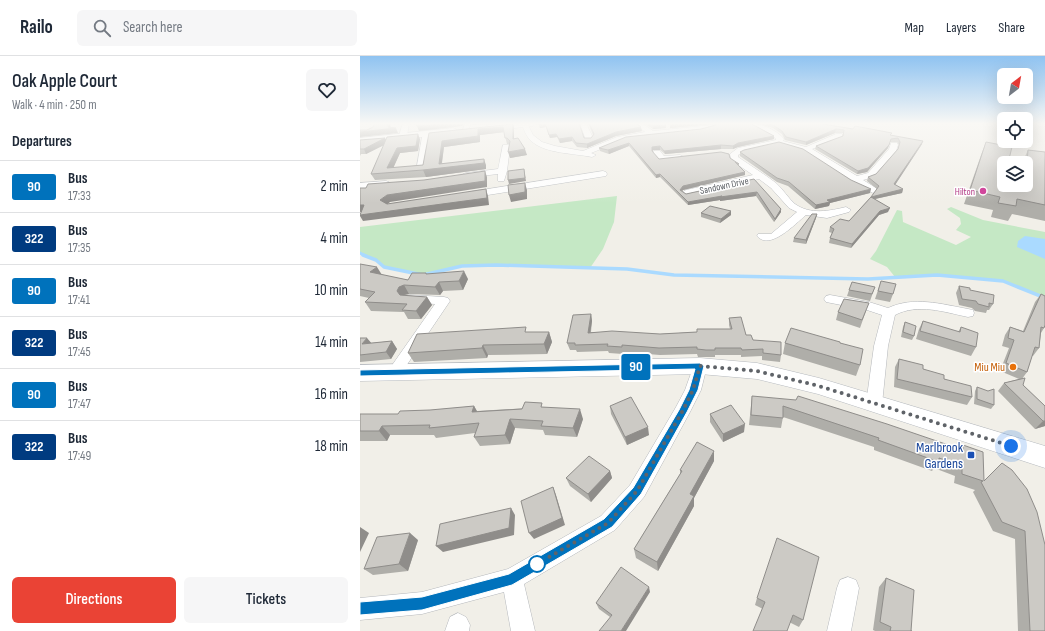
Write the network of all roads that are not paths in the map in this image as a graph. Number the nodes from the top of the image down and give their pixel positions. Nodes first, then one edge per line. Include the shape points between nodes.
1 (424, 150) edge
2 (506, 150) edge
3 (568, 150) edge
4 (592, 150) edge
5 (742, 150) edge
6 (807, 150) edge
7 (889, 150) edge
8 (584, 153) junction
9 (599, 156) dead end
10 (692, 156) edge
11 (662, 158) edge
12 (421, 166) edge
13 (503, 171) junction
14 (603, 174) dead end
15 (762, 176) junction
16 (457, 177) edge
17 (854, 180) junction
18 (397, 183) edge
19 (360, 186) edge
20 (873, 190) dead end
21 (499, 191) junction
22 (686, 193) edge
23 (462, 196) edge
24 (804, 212) junction
25 (841, 214) dead end
26 (772, 238) dead end
27 (830, 298) dead end
28 (408, 299) edge
29 (889, 313) junction
30 (968, 313) dead end
31 (700, 366) junction
32 (395, 371) junction
33 (360, 373) edge
34 (874, 404) junction
35 (1045, 457) edge
36 (512, 579) junction
37 (848, 588) dead end
38 (360, 608) edge
39 (523, 631) edge
40 (839, 631) edge

1 - 12 street
2 - 13 street
3 - 8 street
4 - 8 street
5 - 15 street via 731,153 734,158
6 - 17 street
7 - 17 street via 871,175
8 - 9 street
10 - 11 street
13 - 16 street
13 - 21 street
14 - 21 street
15 - 22 street, Sandown Drive
15 - 24 street via 792,206
17 - 20 street
18 - 19 street
21 - 23 street
24 - 25 street
24 - 26 street
27 - 29 street
28 - 32 street via 444,301
29 - 30 street via 903,306 928,305
29 - 34 street via 880,346
31 - 32 main road
31 - 34 main road via 757,371 819,386
31 - 36 street via 693,390 682,412 637,491 608,523
32 - 33 main road
34 - 35 main road
36 - 38 street via 422,603
36 - 39 street
37 - 40 street

